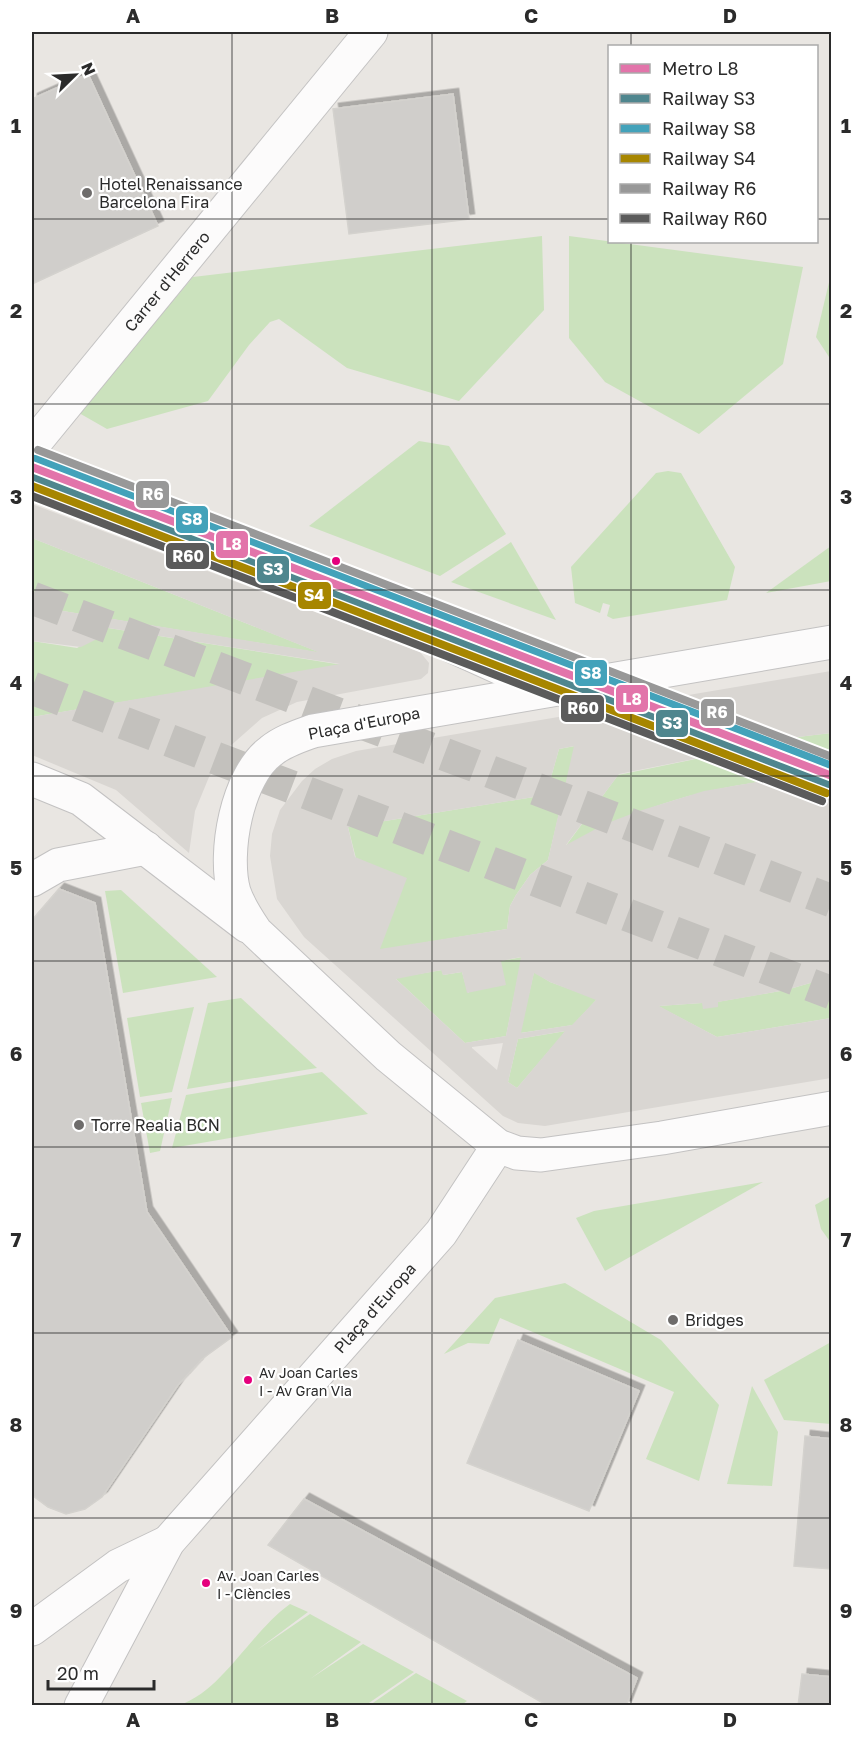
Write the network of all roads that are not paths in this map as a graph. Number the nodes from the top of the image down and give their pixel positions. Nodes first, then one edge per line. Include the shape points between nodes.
1 (371, 32) edge
2 (32, 446) edge
3 (32, 478) edge
4 (831, 642) edge
5 (549, 690) junction
6 (32, 779) edge
7 (146, 848) junction
8 (32, 880) edge
9 (256, 932) junction
10 (831, 1108) edge
11 (498, 1146) junction
12 (168, 1542) junction
13 (32, 1629) edge
14 (81, 1706) edge

1 - 2 main road, Carrer d'Herrero
3 - 5 main road via 428,635
4 - 5 main road, Plaça d'Europa
5 - 9 main road, Plaça d'Europa via 313,731 270,752 241,797 231,835 234,891
6 - 7 main road via 81,799
7 - 8 main road via 58,865
7 - 9 main road
9 - 11 main road, Plaça d'Europa via 388,1056
10 - 11 main road, Plaça d'Europa via 541,1155
11 - 12 main road, Plaça d'Europa via 441,1233
12 - 13 main road, Plaça d'Europa via 118,1566
12 - 14 main road, Plaça d'Europa

